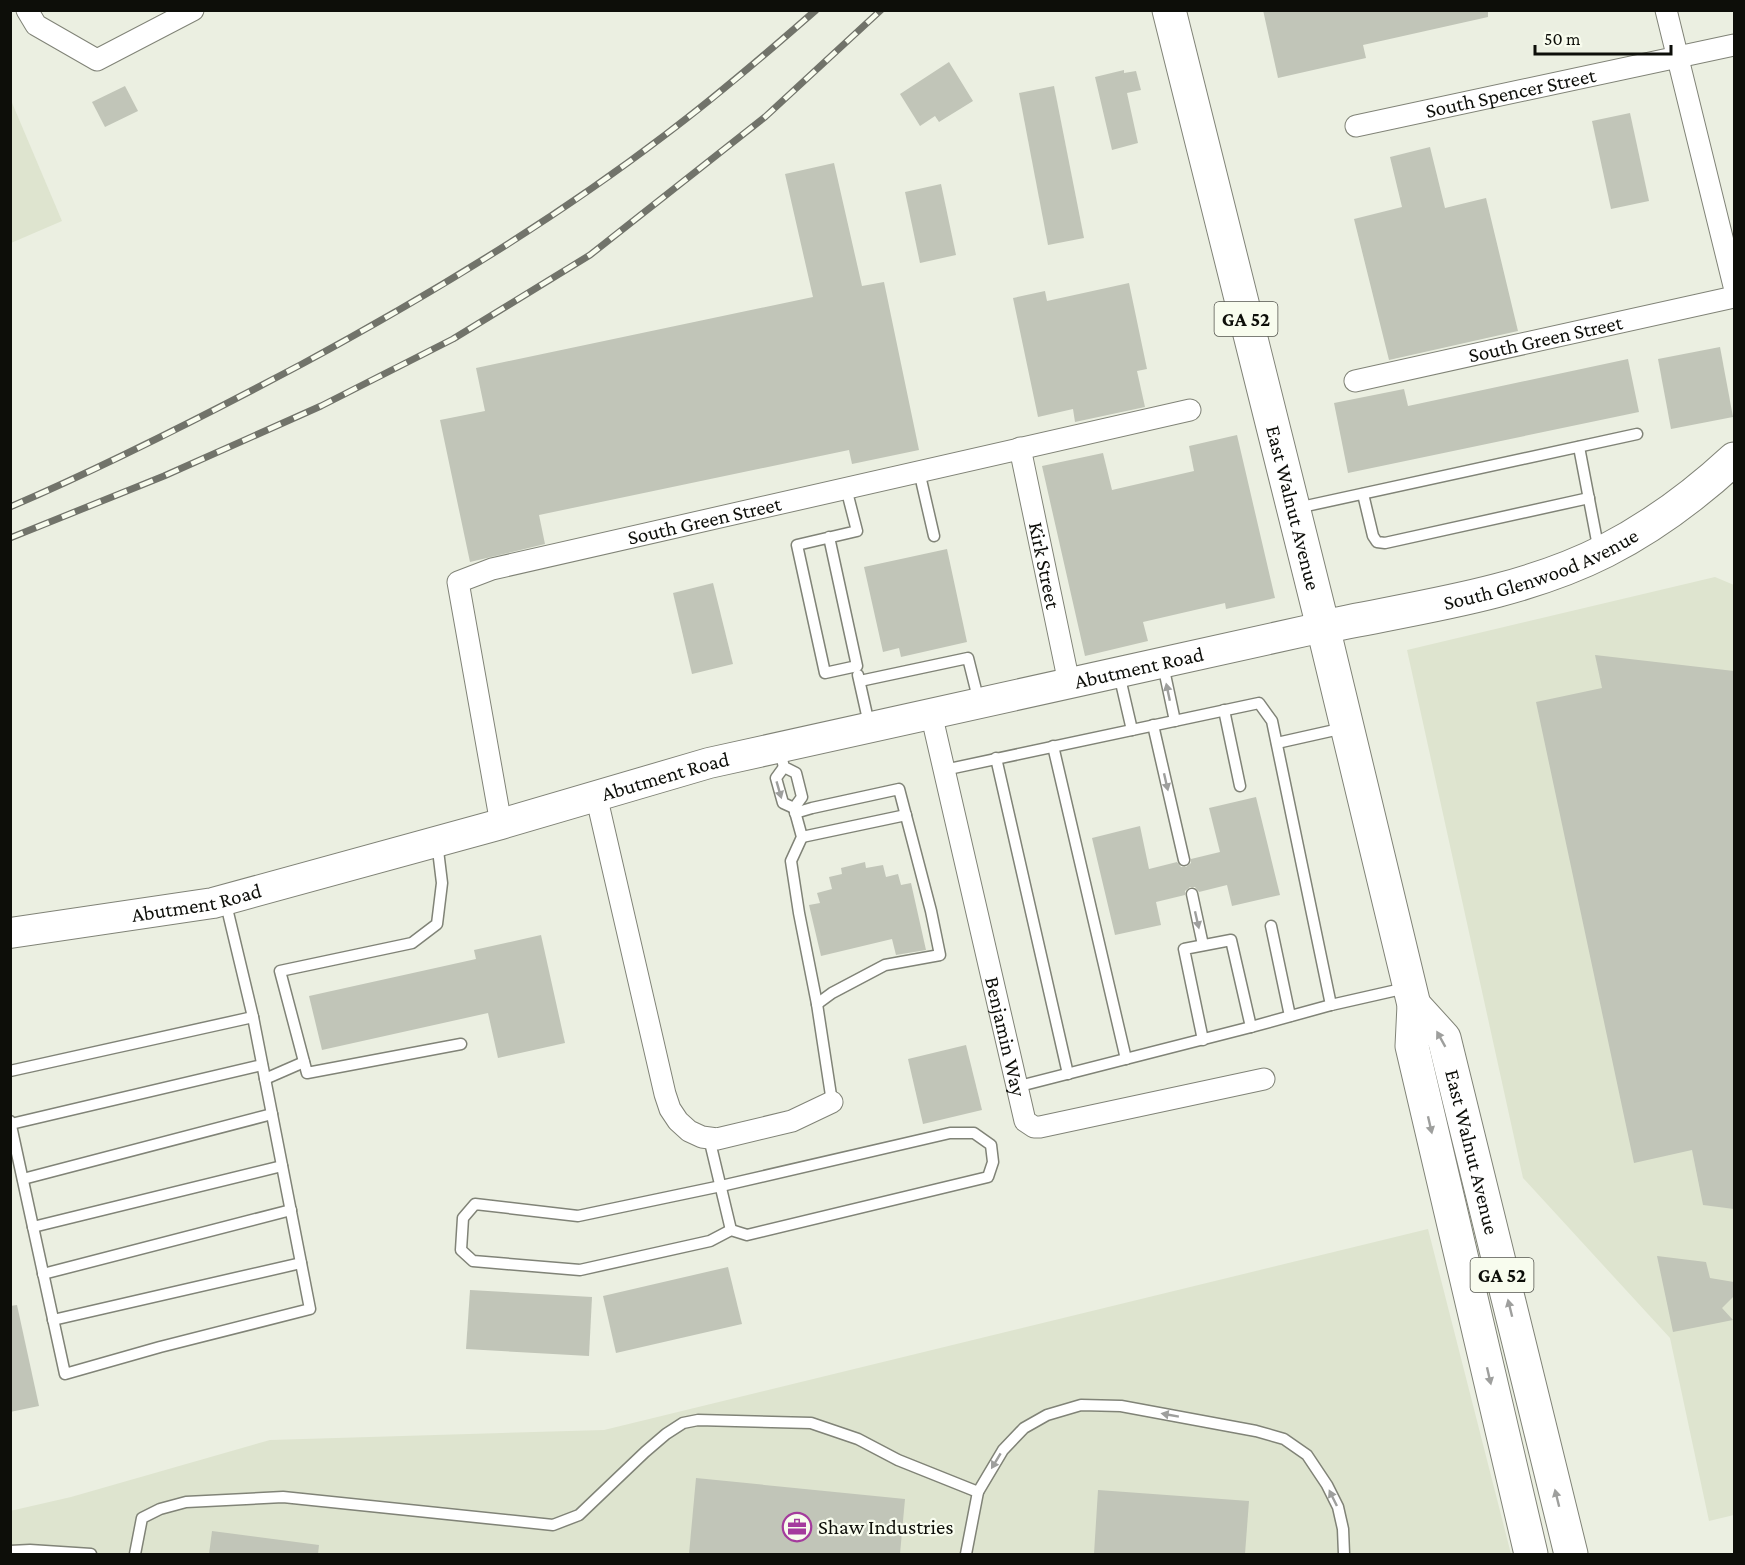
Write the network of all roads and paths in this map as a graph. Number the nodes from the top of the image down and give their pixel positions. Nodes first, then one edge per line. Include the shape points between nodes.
1 (27, 10) edge
2 (193, 10) edge
3 (1169, 10) edge
4 (1666, 10) edge
5 (1734, 45) edge
6 (1678, 56) junction
7 (1356, 126) dead end
8 (1734, 286) edge
9 (1734, 297) edge
10 (1355, 381) dead end
11 (1191, 410) dead end
12 (1637, 434) dead end
13 (1579, 447) junction
14 (1020, 448) junction
15 (1734, 460) edge
16 (919, 471) junction
17 (846, 488) junction
18 (1363, 494) junction
19 (1589, 498) junction
20 (1294, 509) junction
21 (934, 536) dead end
22 (829, 537) junction
23 (1603, 552) junction
24 (1323, 627) junction
25 (1162, 663) junction
26 (857, 666) junction
27 (1119, 672) junction
28 (860, 681) junction
29 (1069, 683) junction
30 (979, 703) junction
31 (1224, 710) junction
32 (931, 713) junction
33 (1174, 721) junction
34 (1153, 725) junction
35 (870, 727) junction
36 (1347, 727) junction
37 (1132, 730) junction
38 (1277, 742) junction
39 (1053, 746) junction
40 (782, 757) junction
41 (996, 759) junction
42 (944, 770) junction
43 (1240, 786) dead end
44 (596, 795) junction
45 (795, 811) junction
46 (906, 815) junction
47 (501, 824) junction
48 (802, 837) junction
49 (437, 842) junction
50 (1184, 860) dead end
51 (1192, 894) dead end
52 (225, 900) junction
53 (1271, 926) dead end
54 (10, 933) edge
55 (1203, 945) junction
56 (1411, 996) junction
57 (817, 1004) junction
58 (1332, 1005) junction
59 (1290, 1016) junction
60 (253, 1017) junction
61 (1251, 1028) junction
62 (1203, 1040) junction
63 (461, 1044) dead end
64 (1126, 1059) junction
65 (304, 1062) junction
66 (262, 1065) junction
67 (10, 1071) edge
68 (1068, 1074) junction
69 (265, 1079) junction
70 (1264, 1079) dead end
71 (1016, 1087) junction
72 (832, 1102) joint
73 (272, 1114) junction
74 (11, 1122) edge
75 (709, 1138) junction
76 (282, 1166) junction
77 (23, 1179) junction
78 (721, 1186) junction
79 (291, 1210) junction
80 (33, 1227) junction
81 (731, 1230) junction
82 (301, 1263) junction
83 (43, 1274) junction
84 (53, 1320) junction
85 (978, 1492) junction
86 (10, 1551) edge
87 (91, 1554) edge
88 (135, 1554) edge
89 (966, 1554) edge
90 (1344, 1554) edge
91 (1531, 1554) edge
92 (1571, 1554) edge

1 - 2 street via 36,26 97,60
3 - 20 main road, East Walnut Avenue / GA 52
4 - 6 street
5 - 6 street, South Spencer Street
6 - 7 street, South Spencer Street
6 - 8 street
9 - 10 street, South Green Street
11 - 14 street, South Green Street
12 - 13 lane
13 - 18 lane
13 - 19 lane
14 - 16 street, South Green Street
14 - 29 street, Kirk Street
15 - 23 main road, South Glenwood Avenue via 1658,521
16 - 17 street, South Green Street
16 - 21 lane
17 - 22 lane via 856,531
17 - 47 street, South Green Street via 492,569 458,582
18 - 19 lane via 1373,536 1384,543
18 - 20 lane
19 - 23 lane via 1597,541
20 - 24 main road, East Walnut Avenue / GA 52
22 - 26 lane
22 - 26 lane via 797,545 825,673
23 - 24 main road, South Glenwood Avenue via 1500,589
24 - 25 main road, Abutment Road
24 - 36 main road, East Walnut Avenue / GA 52
25 - 27 main road, Abutment Road
33 -> 25 lane
26 - 28 lane
27 - 29 main road, Abutment Road
27 - 37 lane
28 - 30 lane via 968,658
28 - 35 lane
29 - 30 main road, Abutment Road
30 - 32 main road, Abutment Road
31 - 33 lane
31 - 38 lane via 1259,703 1272,721
31 - 43 lane
32 - 35 main road, Abutment Road
32 - 42 street, Benjamin Way
33 - 34 lane
34 - 37 lane
34 -> 50 lane
35 - 40 main road, Abutment Road
36 - 38 lane
36 - 56 main road, East Walnut Avenue / GA 52
37 - 39 lane
38 - 58 lane
39 - 41 lane
39 - 64 lane
40 - 44 main road, Abutment Road via 709,763
40 - 45 lane via 796,773 802,797
40 -> 45 lane via 776,778 783,803
41 - 42 lane
41 - 68 lane
42 - 71 street, Benjamin Way
44 - 47 main road, Abutment Road
44 - 75 street via 665,1094 678,1121 689,1131
45 - 46 lane via 899,789
45 - 48 lane
46 - 48 lane
46 - 57 lane via 940,955 885,965
47 - 49 main road, Abutment Road
48 - 57 lane via 790,861
49 - 52 main road, Abutment Road
49 - 65 lane via 442,884 437,924 412,943 280,971
51 -> 55 lane
52 - 54 main road, Abutment Road
52 - 60 lane
53 - 59 lane
55 - 61 lane via 1231,940
55 - 62 lane via 1184,949
56 - 58 lane
56 -> 91 main road, East Walnut Avenue / GA 52 via 1412,1046
92 -> 56 main road, East Walnut Avenue / GA 52 via 1444,1038
57 - 72 lane
58 - 59 lane
59 - 61 lane
60 - 66 lane
60 - 67 lane
61 - 62 lane
62 - 64 lane
63 - 65 lane via 307,1073
64 - 68 lane
65 - 69 lane
66 - 69 lane
66 - 74 lane
68 - 71 lane
69 - 73 lane
70 - 71 street, Benjamin Way via 1040,1127 1025,1121
72 - 75 street via 792,1121
73 - 76 lane
73 - 77 lane
74 - 77 lane
75 - 78 lane
76 - 79 lane
76 - 80 lane
77 - 80 lane
78 - 81 lane
78 - 81 lane via 950,1133 974,1133 991,1144 993,1162 988,1177 747,1235
78 - 81 lane via 579,1216 475,1204 463,1218 461,1250 473,1261 580,1270 710,1241
79 - 82 lane
79 - 83 lane
80 - 83 lane
82 - 84 lane
82 - 84 lane via 310,1309 65,1374
83 - 84 lane
85 - 88 lane via 898,1460 858,1439 811,1423 698,1420 683,1423 666,1434 579,1515 553,1525 283,1497 186,1502 142,1518
85 - 89 lane
90 -> 85 lane via 1343,1529 1331,1492 1307,1455 1284,1439 1121,1406 1081,1405 1047,1415 1024,1428 1003,1450
86 - 87 lane

